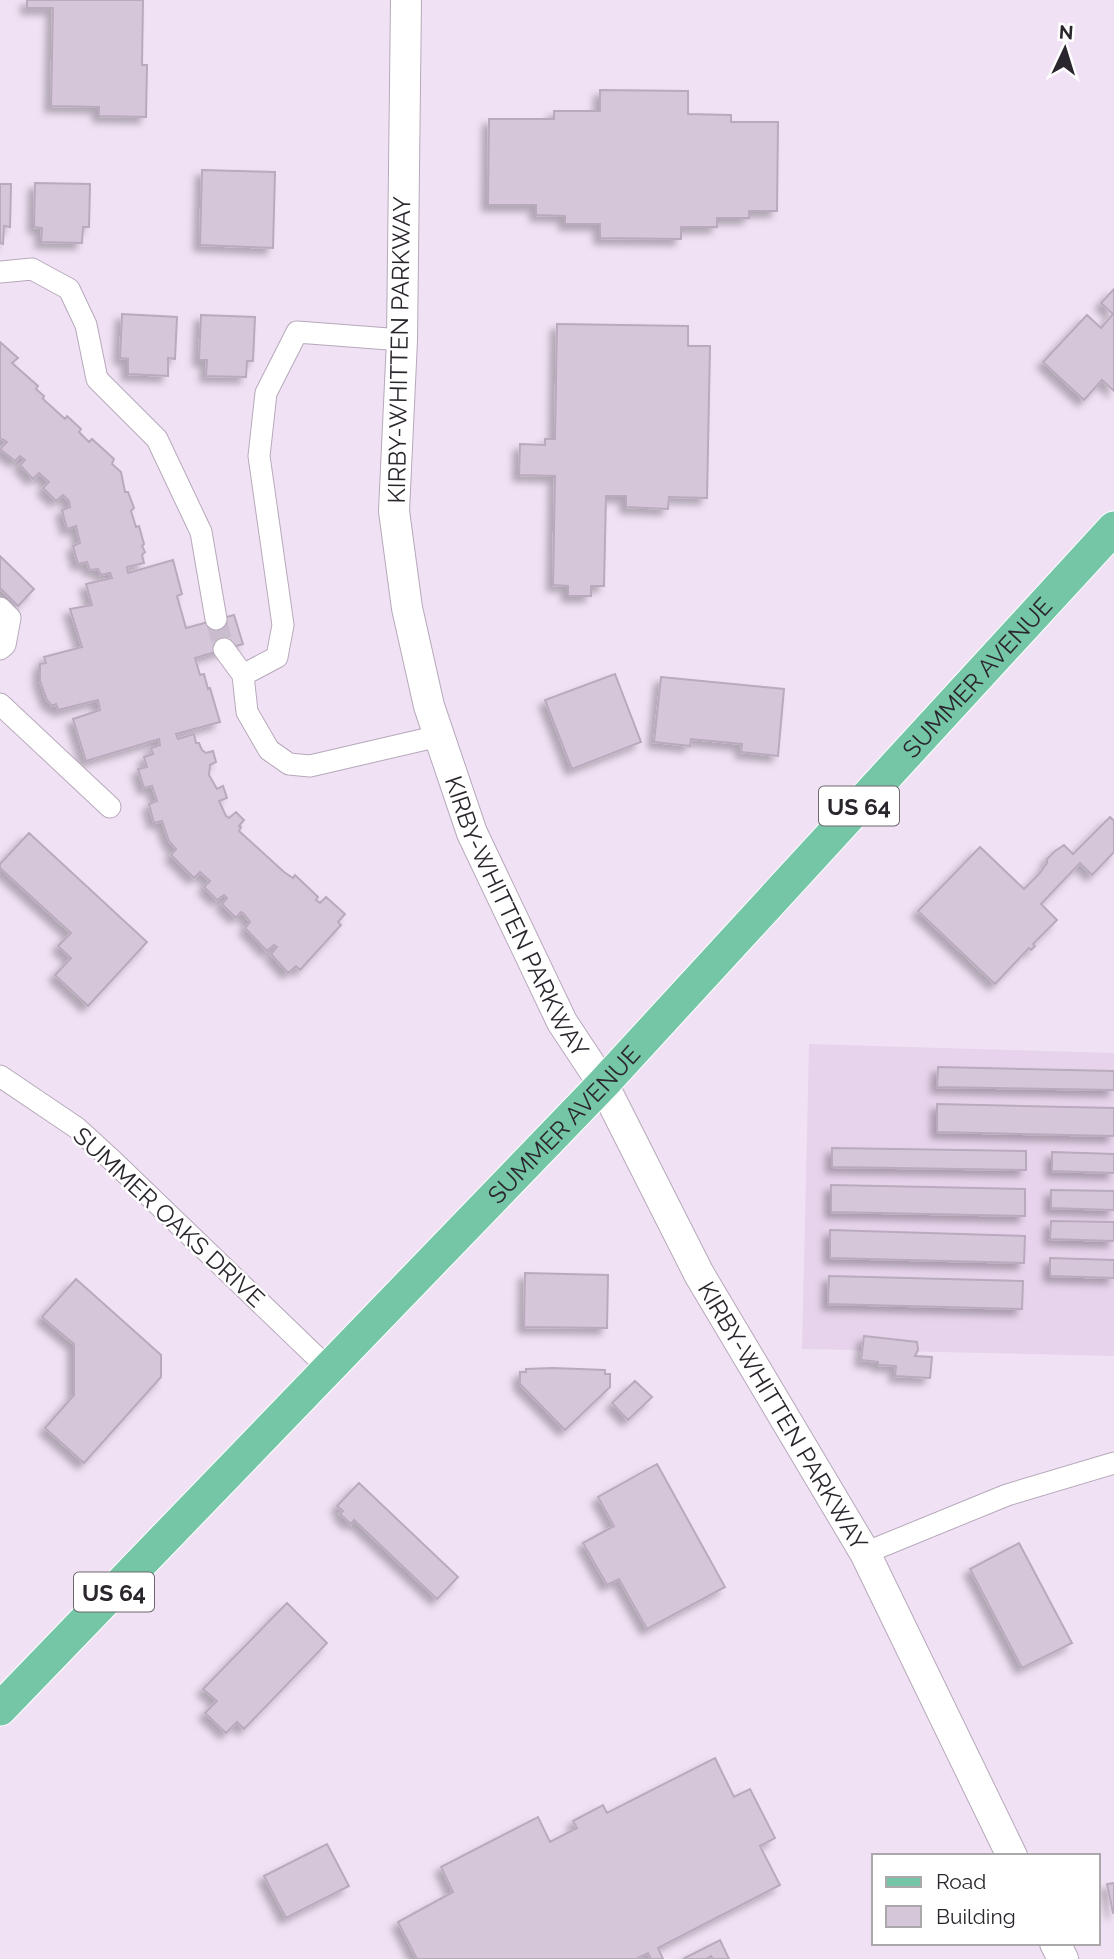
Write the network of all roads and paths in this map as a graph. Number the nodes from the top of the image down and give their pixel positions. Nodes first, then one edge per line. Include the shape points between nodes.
1 (406, 0) edge
2 (0, 272) edge
3 (402, 340) junction
4 (1114, 528) edge
5 (0, 608) edge
6 (216, 620) tunnel mouth
7 (0, 649) edge
8 (224, 649) tunnel mouth
9 (243, 676) junction
10 (0, 704) edge
11 (439, 736) junction
12 (110, 807) dead end
13 (0, 1076) edge
14 (603, 1084) junction
15 (330, 1370) junction
16 (1114, 1463) edge
17 (865, 1553) junction
18 (0, 1709) edge
19 (1011, 1854) edge

1 - 3 main road, KIRBY-WHITTEN PARKWAY
2 - 6 street via 32,269 69,289 86,325 97,379 156,439 201,531
3 - 9 street via 297,332 266,393 259,456 283,625 277,657
3 - 11 main road, KIRBY-WHITTEN PARKWAY via 394,510 407,608
4 - 14 main road, SUMMER AVENUE / US 64
5 - 7 street via 10,618 5,645
8 - 9 street
9 - 11 street via 247,712 270,750 289,764 310,766
10 - 12 street
11 - 14 main road, KIRBY-WHITTEN PARKWAY via 472,833 562,1022
13 - 15 street, SUMMER OAKS DRIVE via 77,1128
14 - 15 main road, SUMMER AVENUE / US 64
14 - 17 main road, KIRBY-WHITTEN PARKWAY via 699,1274
15 - 18 main road, SUMMER AVENUE / US 64
16 - 17 street via 1007,1494
17 - 19 main road, KIRBY-WHITTEN PARKWAY

